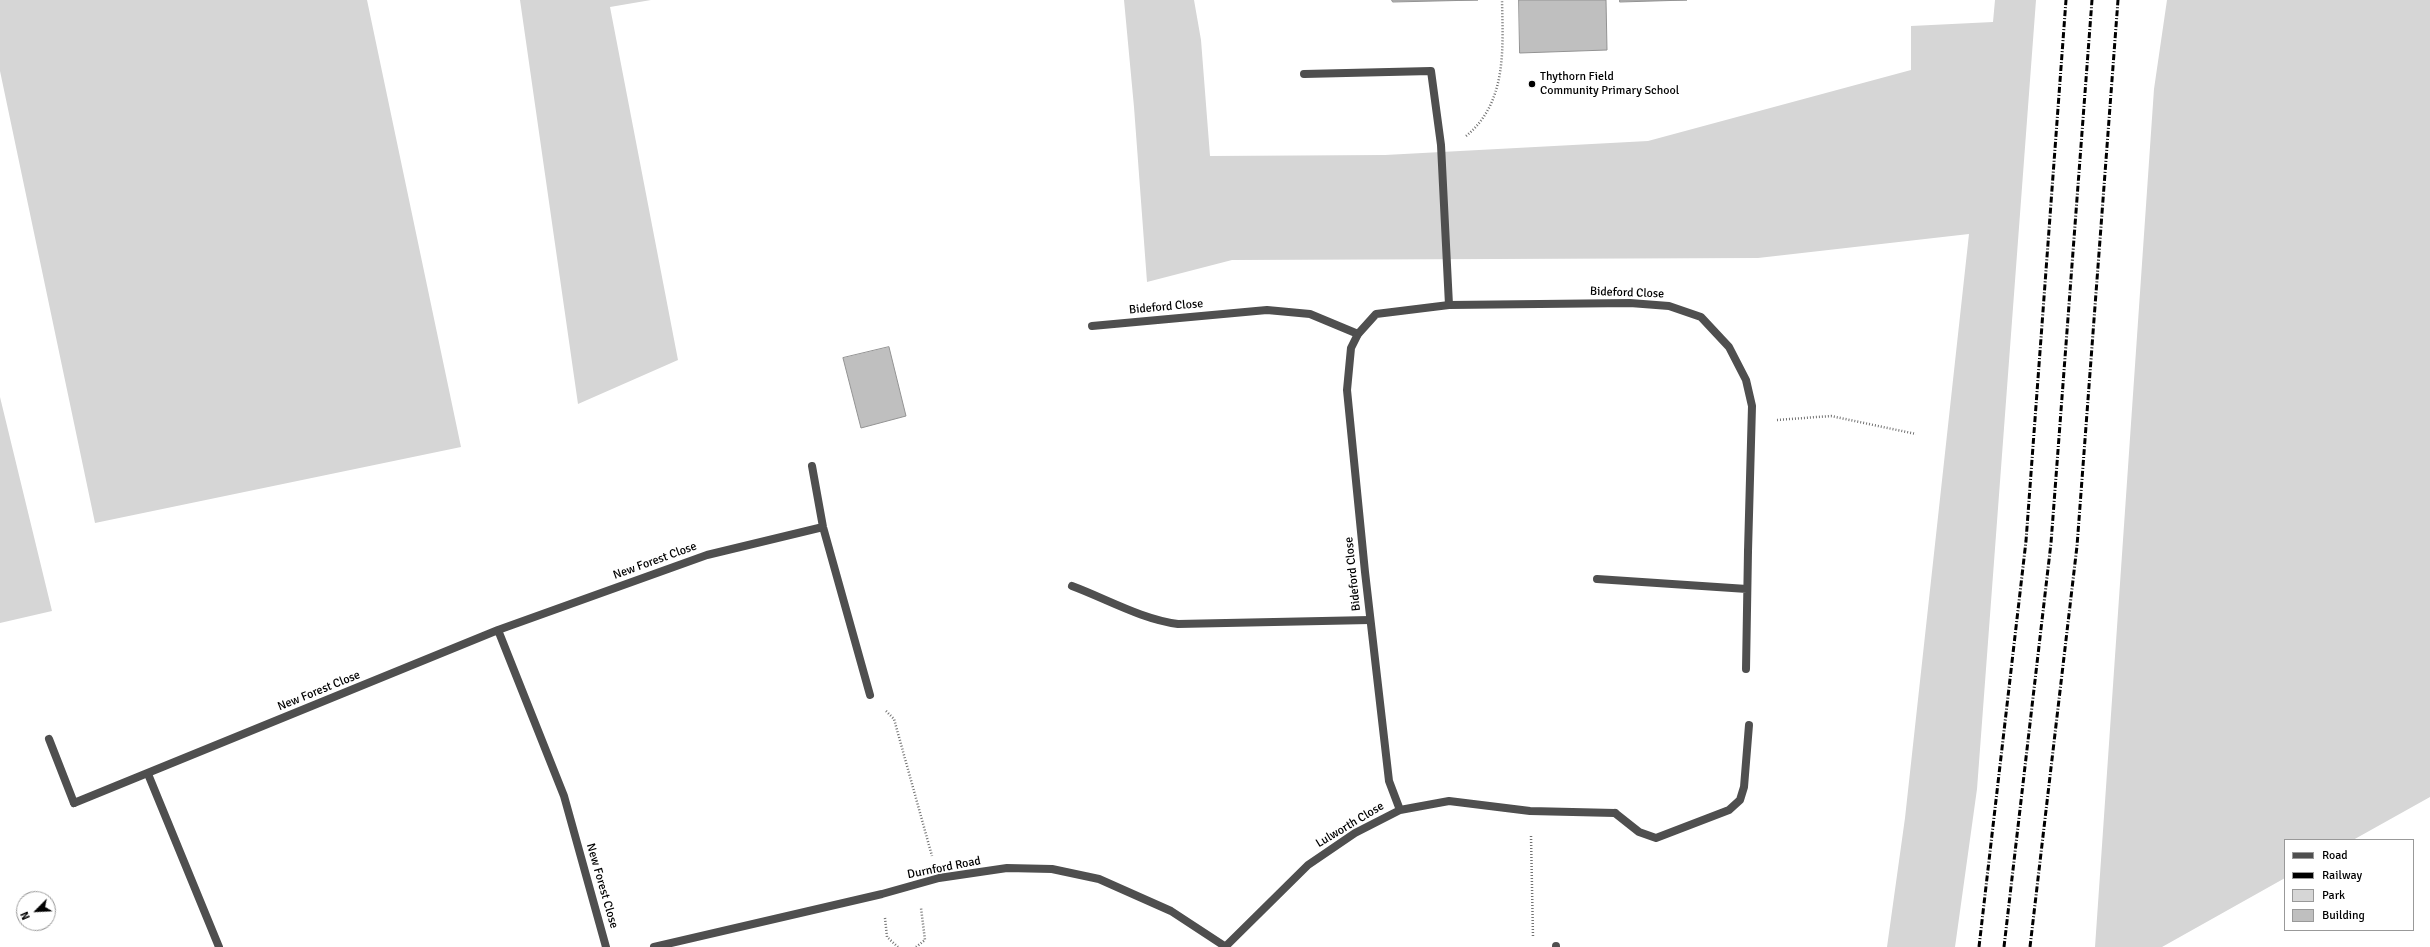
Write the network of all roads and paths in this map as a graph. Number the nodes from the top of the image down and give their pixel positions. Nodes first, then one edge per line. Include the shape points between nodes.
1 (1502, 0) edge
2 (1304, 74) dead end
3 (1441, 145) junction
4 (1450, 305) junction
5 (1092, 326) dead end
6 (1358, 334) junction
7 (1752, 422) junction
8 (1916, 434) dead end
9 (812, 466) dead end
10 (823, 527) junction
11 (1598, 579) dead end
12 (1072, 586) dead end
13 (1747, 589) junction
14 (1370, 620) junction
15 (498, 630) junction
16 (1746, 669) dead end
17 (870, 695) joint
18 (1749, 725) dead end
19 (49, 739) dead end
20 (148, 774) junction
21 (1400, 810) junction
22 (1530, 811) junction
23 (939, 878) junction
24 (917, 884) junction
25 (882, 894) junction
26 (1533, 939) dead end
27 (220, 947) edge
28 (606, 947) edge
29 (654, 947) edge
30 (898, 947) edge
31 (916, 947) edge
32 (1226, 947) edge

1 - 3 path via 1501,73 1491,105 1474,129 1462,140
2 - 3 street via 1431,71
3 - 4 street
4 - 6 street, Bideford Close via 1376,314
4 - 7 street, Bideford Close via 1630,303 1669,306 1700,317 1729,347 1746,380 1752,406
5 - 6 street, Bideford Close via 1267,310 1310,314
6 - 14 street, Bideford Close via 1351,348 1347,390
7 - 8 path via 1831,416
7 - 13 street, Bideford Close
9 - 10 street
10 - 15 street, New Forest Close via 707,555
10 - 17 street
11 - 13 street
12 - 14 street via 1136,613 1178,624
13 - 16 street, Bideford Close
14 - 21 street, Bideford Close via 1389,781
15 - 20 street, New Forest Close
15 - 28 street, New Forest Close via 564,796
17 - 23 path via 894,719
18 - 22 street, Lulworth Close via 1744,787 1740,800 1729,810 1656,838 1639,832 1615,813
19 - 20 street, New Forest Close via 74,803
20 - 27 street
21 - 22 street, Lulworth Close via 1449,800
21 - 32 street, Lulworth Close via 1355,833 1308,865
22 - 26 path
23 - 24 street, Durnford Road
23 - 32 street, Durnford Road via 1007,868 1052,869 1099,879 1171,911
24 - 25 street, Durnford Road
24 - 31 path via 925,940
25 - 29 street, Durnford Road
25 - 30 path via 887,937

